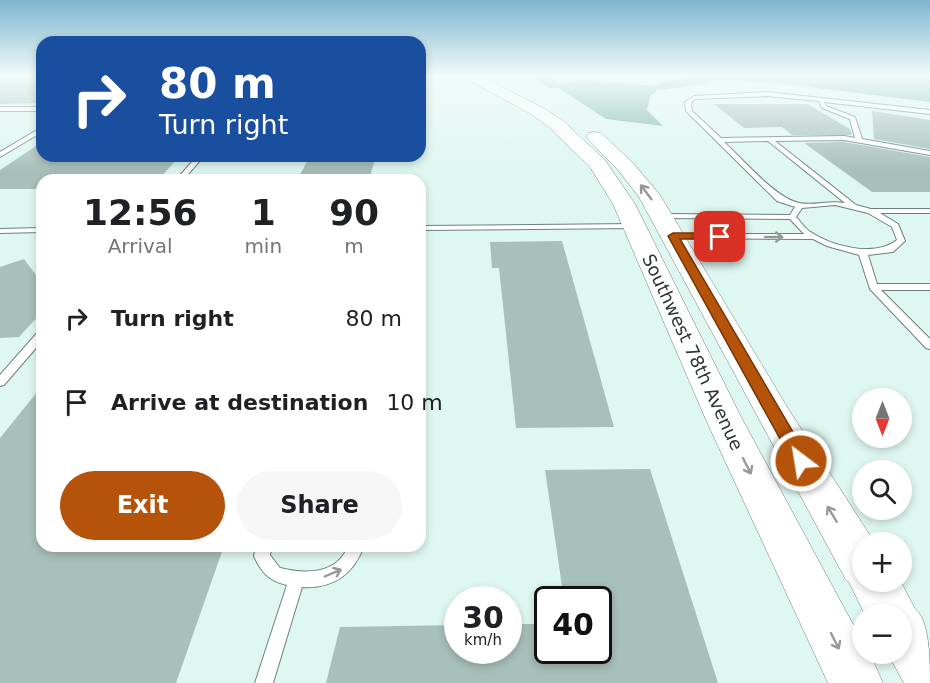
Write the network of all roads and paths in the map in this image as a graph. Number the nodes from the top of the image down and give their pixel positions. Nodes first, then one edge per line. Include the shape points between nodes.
1 (532, 108) edge
2 (555, 108) edge
3 (689, 108) edge
4 (826, 108) edge
5 (893, 108) edge
6 (0, 109) edge
7 (36, 109) edge
8 (930, 112) edge
9 (36, 133) edge
10 (769, 139) junction
11 (719, 140) junction
12 (859, 140) junction
13 (930, 153) edge
14 (0, 155) edge
15 (196, 162) edge
16 (184, 174) edge
17 (801, 206) junction
18 (855, 207) junction
19 (871, 211) junction
20 (930, 211) edge
21 (640, 215) junction
22 (792, 217) junction
23 (426, 228) edge
24 (36, 230) edge
25 (0, 231) edge
26 (815, 237) junction
27 (680, 248) junction
28 (863, 253) junction
29 (873, 287) junction
30 (930, 287) edge
31 (36, 341) edge
32 (930, 345) edge
33 (0, 382) edge
34 (852, 547) edge
35 (263, 552) edge
36 (354, 552) edge
37 (296, 580) junction
38 (912, 646) edge
39 (930, 677) edge
40 (264, 683) edge
41 (856, 683) edge

1 - 21 street, Southwest 78th Avenue via 556,124 598,164
21 -> 2 street, Southwest 78th Avenue via 650,195 595,137
3 - 11 lane
4 - 12 lane via 853,118
5 - 8 lane
6 - 7 lane
9 - 14 lane
10 - 11 lane
10 - 12 lane
10 - 18 lane
11 - 17 lane via 780,199
12 - 13 lane
15 - 16 lane
17 - 18 lane via 835,203
17 - 22 lane
18 - 19 lane
19 - 20 lane
19 - 28 lane via 895,226 901,241 890,250
21 - 22 lane
21 - 23 lane
21 - 27 street
21 -> 41 street, Southwest 78th Avenue via 724,420
22 - 26 lane
24 - 25 lane
27 -> 26 lane
26 - 28 lane
34 -> 27 street, Southwest 78th Avenue
28 - 29 lane
29 - 30 lane
29 - 32 lane
31 - 33 lane
35 - 37 lane via 273,573
37 -> 36 lane via 336,574
37 - 40 lane
38 - 39 street

